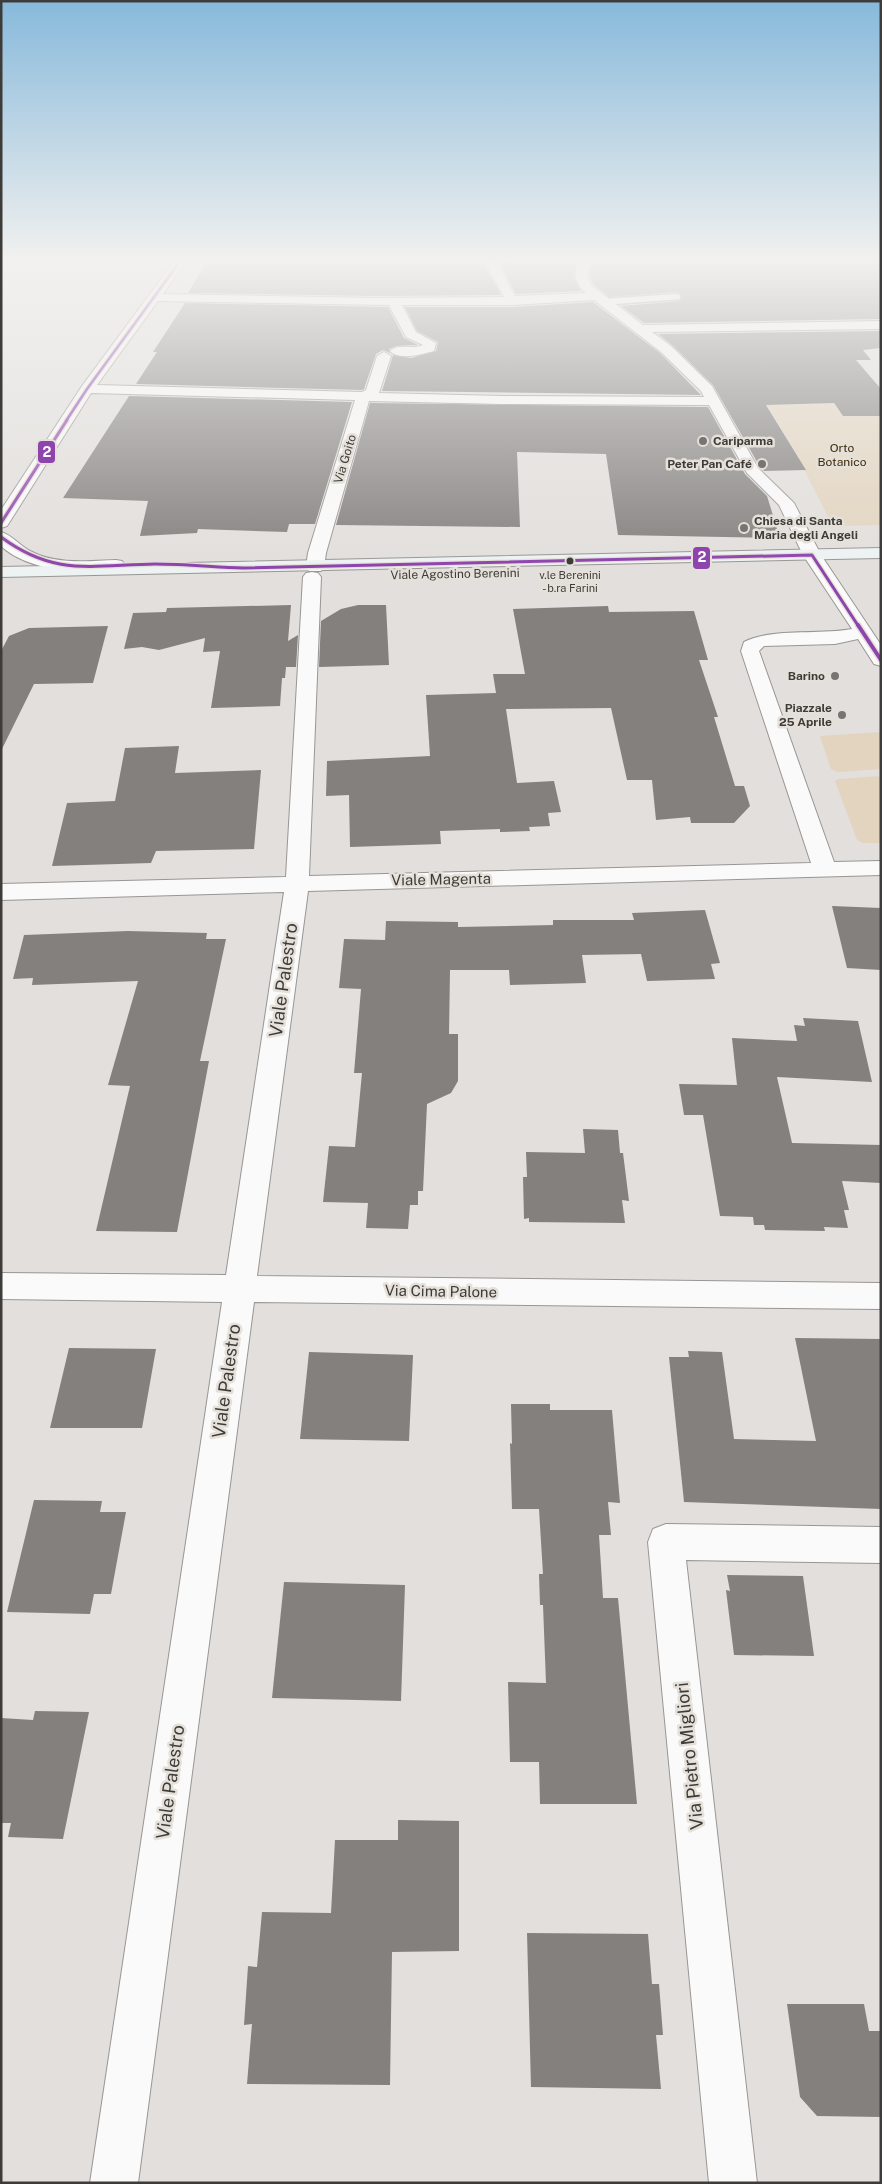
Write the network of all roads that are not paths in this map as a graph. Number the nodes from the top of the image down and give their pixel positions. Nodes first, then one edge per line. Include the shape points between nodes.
1 (107, 362) edge
2 (387, 362) edge
3 (679, 362) edge
4 (87, 389) junction
5 (363, 397) junction
6 (715, 401) junction
7 (1, 523) edge
8 (1, 537) edge
9 (881, 553) edge
10 (881, 559) edge
11 (815, 561) junction
12 (881, 566) edge
13 (243, 568) junction
14 (1, 572) edge
15 (314, 572) junction
16 (1, 583) edge
17 (862, 634) junction
18 (881, 660) edge
19 (881, 868) edge
20 (825, 869) junction
21 (297, 882) junction
22 (1, 892) edge
23 (1, 1286) edge
24 (239, 1289) junction
25 (881, 1296) edge
26 (881, 1545) edge
27 (114, 2183) edge
28 (733, 2183) edge

1 - 4 street
2 - 5 street, Via Goito via 372,392
3 - 6 street via 702,383
4 - 5 street
4 - 7 street
5 - 6 street
5 - 15 street, Via Goito
6 - 11 street via 752,470 794,515
8 - 13 street via 25,557 52,564
9 - 11 main road
10 - 11 main road
11 - 12 main road
11 - 15 main road, Viale Agostino Berenini
11 - 17 street
13 - 14 main road, Viale Agostino Berenini
13 - 15 main road, Viale Agostino Berenini
15 - 16 main road, Viale Agostino Berenini
15 - 21 street, Viale Palestro
17 - 18 street
17 - 20 street via 760,641 751,646 750,651
19 - 20 street, Viale Magenta
20 - 21 street, Viale Magenta
21 - 22 street, Viale Magenta
21 - 24 street, Viale Palestro
23 - 24 street, Via Cima Palone
24 - 25 street, Via Cima Palone
24 - 27 street, Viale Palestro
26 - 28 street, Via Pietro Migliori via 666,1542

